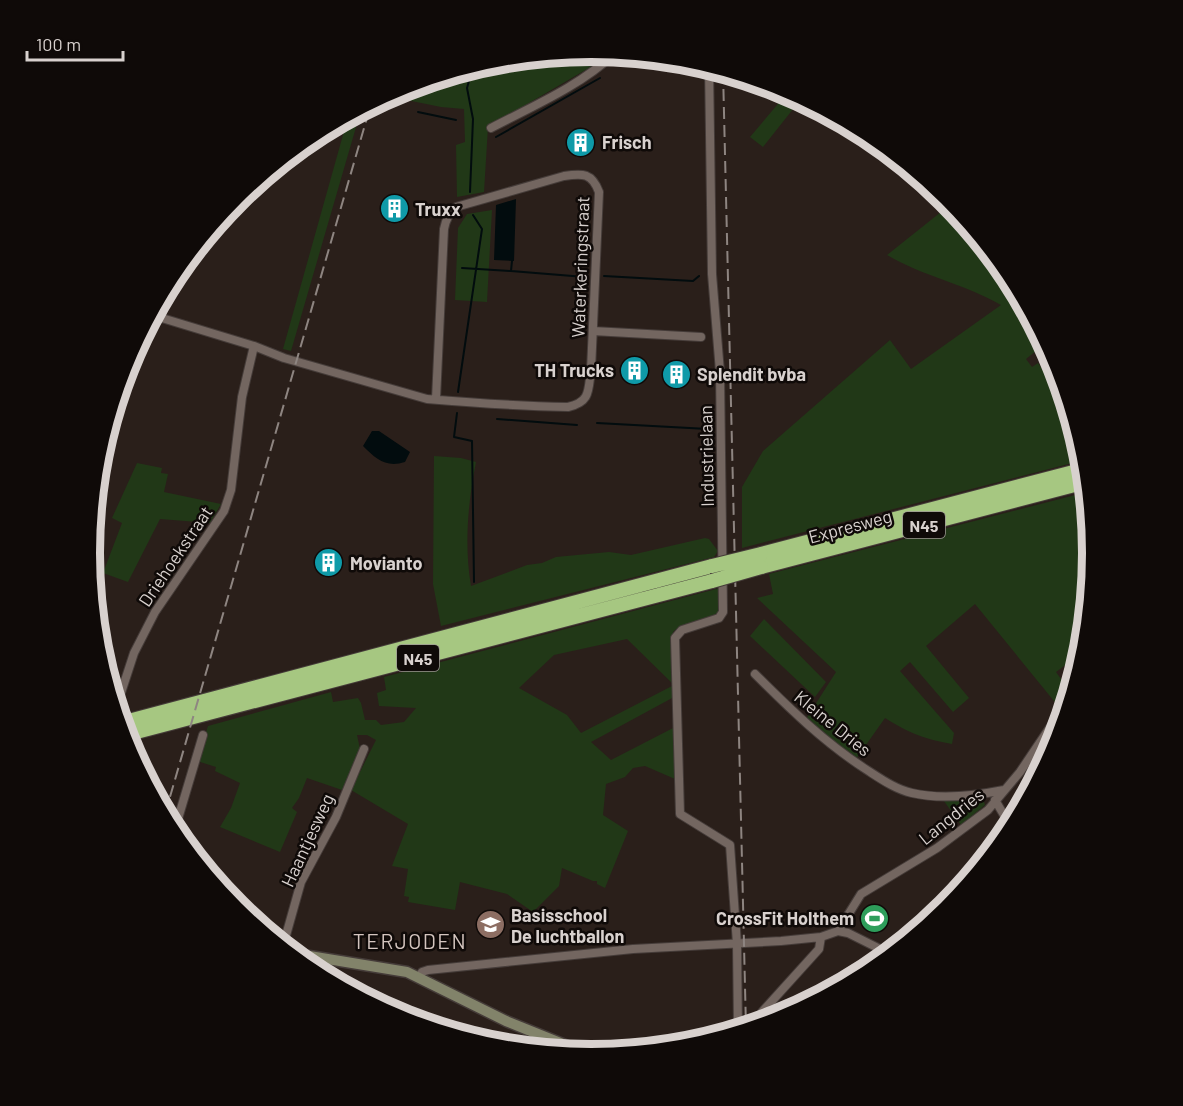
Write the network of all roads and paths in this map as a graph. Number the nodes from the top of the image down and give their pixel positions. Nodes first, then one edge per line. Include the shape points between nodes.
1 (605, 62) edge
2 (708, 76) edge
3 (492, 128) dead end
4 (161, 318) edge
5 (593, 331) junction
6 (701, 337) dead end
7 (254, 346) junction
8 (436, 399) junction
9 (1076, 471) edge
10 (1078, 484) edge
11 (761, 561) junction
12 (755, 674) dead end
13 (121, 693) edge
14 (130, 722) edge
15 (1052, 724) edge
16 (203, 735) dead end
17 (364, 748) dead end
18 (1028, 760) junction
19 (1035, 765) edge
20 (1005, 789) junction
21 (995, 800) junction
22 (1005, 817) edge
23 (178, 818) edge
24 (838, 931) junction
25 (821, 937) junction
26 (285, 938) edge
27 (736, 944) junction
28 (882, 950) edge
29 (310, 956) edge
30 (419, 977) junction
31 (761, 1014) edge
32 (738, 1022) edge
33 (560, 1043) edge

1 - 3 street via 579,81
2 - 27 street, Industrielaan via 712,273 720,372 723,612 719,618 682,630 675,638 680,814 730,845
4 - 7 street
5 - 6 street
5 - 8 street, Waterkeringstraat via 588,389 579,405 506,405
5 - 8 street, Waterkeringstraat via 599,192 590,177 564,176 456,207 446,219 444,229
7 - 8 street, Waterkeringstraat via 362,382
7 - 13 street, Driehoekstraat via 224,512 155,612 134,653
9 - 11 highway, Expresweg / N45
10 - 11 highway, Expresweg / N45
11 - 14 highway, N45, bridge
12 - 20 street, Kleine Dries via 841,753 891,786 934,795 975,796
15 - 18 street, Langdries
16 - 23 street
17 - 26 street, Haantjesweg via 336,817 301,882
18 - 19 street
18 - 20 street, Langdries
20 - 21 street, Langdries
21 - 22 street
21 - 24 street, Langdries via 988,810 937,848 861,894
24 - 25 street
24 - 28 street
25 - 27 street
25 - 31 street via 819,949
27 - 30 street via 512,960 428,970
27 - 32 street
29 - 30 main road via 389,968
30 - 33 main road via 506,1021

